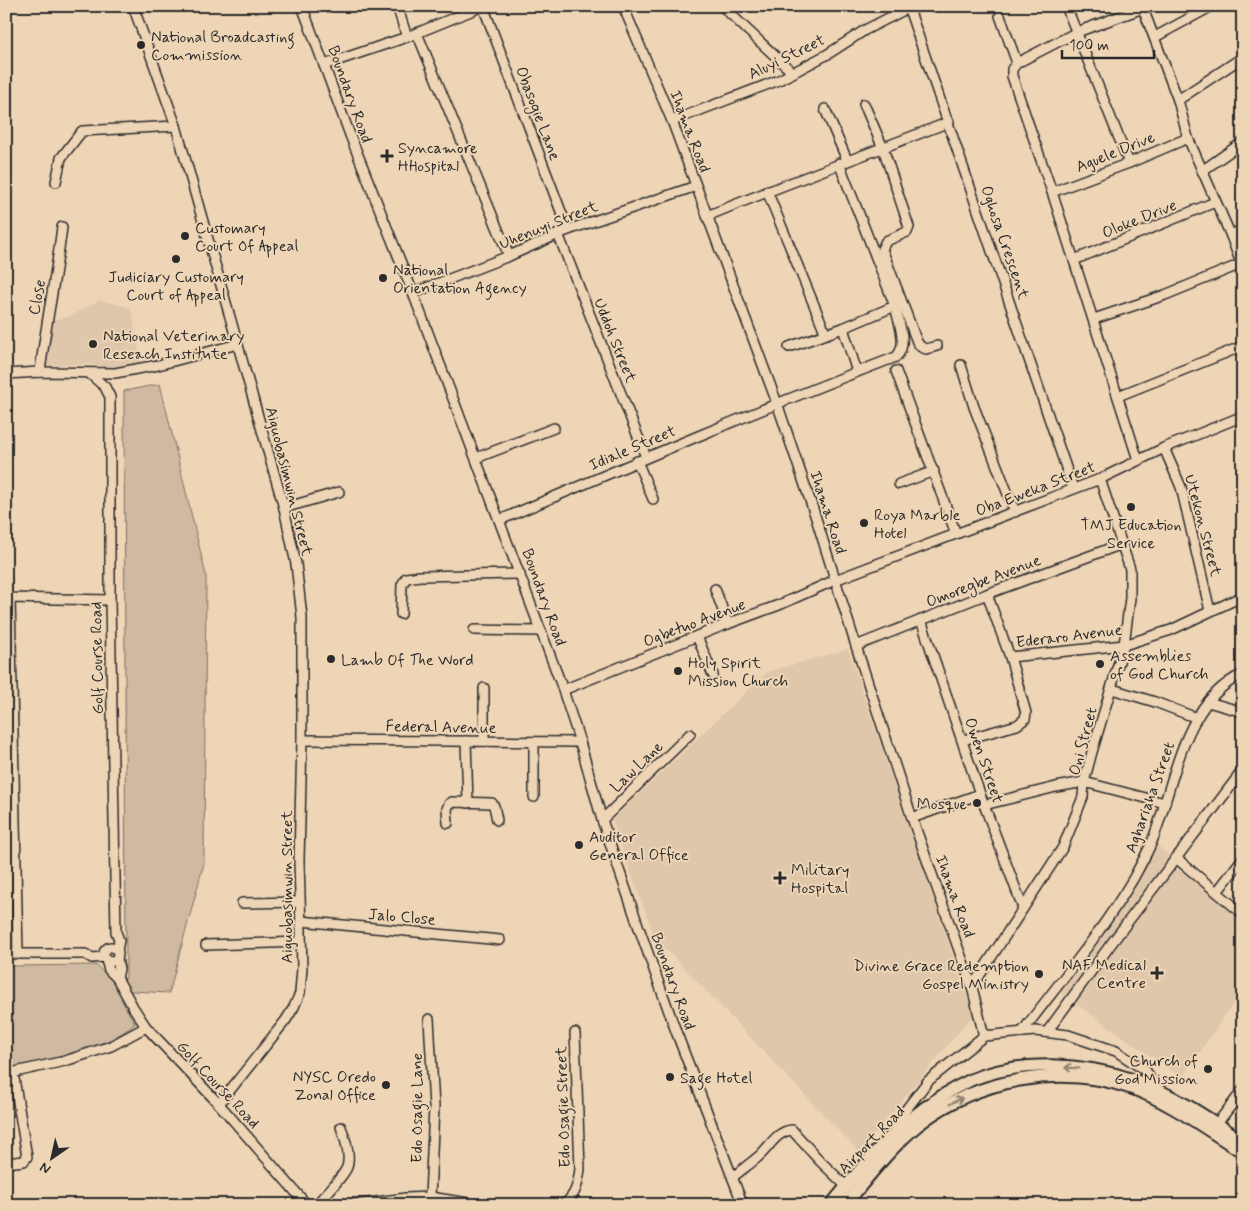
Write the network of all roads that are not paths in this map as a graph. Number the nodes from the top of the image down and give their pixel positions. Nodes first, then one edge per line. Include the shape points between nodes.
1 (133, 6) edge
2 (302, 6) edge
3 (397, 6) edge
4 (483, 6) edge
5 (623, 6) edge
6 (722, 6) edge
7 (1066, 6) edge
8 (1212, 6) edge
9 (910, 7) edge
10 (1143, 7) edge
11 (1000, 16) dead end
12 (1077, 32) junction
13 (417, 33) junction
14 (407, 37) junction
15 (1155, 37) junction
16 (1243, 57) edge
17 (324, 64) junction
18 (1017, 64) junction
19 (793, 73) junction
20 (1178, 100) junction
21 (864, 104) dead end
22 (825, 109) dead end
23 (672, 120) junction
24 (949, 122) junction
25 (176, 126) junction
26 (1188, 138) junction
27 (1243, 142) edge
28 (882, 148) junction
29 (843, 162) junction
30 (1129, 163) junction
31 (1202, 171) junction
32 (56, 182) dead end
33 (696, 186) junction
34 (767, 191) junction
35 (1052, 192) junction
36 (1215, 202) junction
37 (707, 216) junction
38 (62, 227) dead end
39 (1243, 228) edge
40 (568, 230) junction
41 (558, 234) junction
42 (1231, 236) junction
43 (510, 256) junction
44 (1074, 260) junction
45 (1242, 266) edge
46 (413, 293) junction
47 (895, 306) junction
48 (1094, 319) junction
49 (843, 328) junction
50 (826, 334) junction
51 (238, 344) junction
52 (789, 346) dead end
53 (937, 346) dead end
54 (1243, 346) edge
55 (961, 365) dead end
56 (896, 371) dead end
57 (40, 372) junction
58 (857, 372) junction
59 (115, 373) junction
60 (6, 374) edge
61 (90, 374) junction
62 (105, 387) junction
63 (1118, 396) junction
64 (777, 403) junction
65 (1243, 416) edge
66 (554, 428) dead end
67 (1164, 448) junction
68 (476, 458) junction
69 (642, 459) junction
70 (1138, 460) junction
71 (934, 471) junction
72 (1100, 479) junction
73 (899, 484) dead end
74 (1073, 488) junction
75 (339, 492) dead end
76 (653, 499) dead end
77 (284, 508) junction
78 (1015, 512) junction
79 (500, 520) junction
80 (956, 534) junction
81 (1122, 544) junction
82 (520, 574) junction
83 (835, 580) junction
84 (715, 589) dead end
85 (987, 594) junction
86 (1243, 596) edge
87 (8, 598) edge
88 (110, 600) junction
89 (1210, 611) junction
90 (401, 614) dead end
91 (921, 620) junction
92 (728, 624) junction
93 (474, 630) dead end
94 (541, 631) junction
95 (697, 636) junction
96 (1124, 645) junction
97 (856, 646) junction
98 (1010, 657) junction
99 (1243, 674) edge
100 (713, 675) dead end
101 (484, 688) dead end
102 (1112, 689) junction
103 (563, 690) junction
104 (1208, 702) junction
105 (1243, 712) edge
106 (1197, 718) junction
107 (690, 734) dead end
108 (302, 740) junction
109 (963, 740) junction
110 (466, 741) junction
111 (484, 741) junction
112 (534, 742) junction
113 (580, 742) junction
114 (1243, 770) edge
115 (1084, 782) junction
116 (980, 794) junction
117 (534, 797) dead end
118 (468, 803) junction
119 (1165, 803) junction
120 (984, 805) junction
121 (912, 818) junction
122 (497, 820) dead end
123 (602, 820) junction
124 (448, 823) dead end
125 (1176, 858) junction
126 (1243, 858) edge
127 (1217, 892) junction
128 (300, 902) junction
129 (242, 903) dead end
130 (1023, 908) junction
131 (1243, 914) edge
132 (301, 921) junction
133 (116, 932) junction
134 (500, 940) dead end
135 (301, 942) junction
136 (206, 945) dead end
137 (6, 954) edge
138 (18, 954) junction
139 (105, 954) junction
140 (117, 955) junction
141 (117, 978) junction
142 (972, 987) junction
143 (429, 1019) dead end
144 (146, 1027) junction
145 (575, 1032) dead end
146 (1022, 1032) junction
147 (1047, 1032) junction
148 (984, 1036) junction
149 (10, 1073) edge
150 (1243, 1090) edge
151 (1155, 1094) junction
152 (219, 1104) junction
153 (1216, 1125) junction
154 (340, 1128) dead end
155 (1243, 1142) edge
156 (892, 1143) junction
157 (1243, 1152) edge
158 (6, 1163) edge
159 (732, 1177) junction
160 (846, 1186) junction
161 (430, 1197) junction
162 (846, 1204) edge
163 (307, 1205) edge
164 (316, 1205) edge
165 (354, 1205) edge
166 (481, 1205) edge
167 (563, 1205) edge
168 (743, 1205) edge
169 (831, 1205) edge

1 - 25 street, Aiguobasimwin Street
2 - 17 street, Boundary Road
3 - 14 street
4 - 13 street
4 - 40 street, Obasogie Lane
5 - 23 street, Ihama Road
6 - 19 street
7 - 12 street
8 - 15 street
9 - 19 street, Aluyi Street
9 - 24 street, Oghosa Crescent
10 - 12 street
10 - 15 street
11 - 18 street
12 - 18 street
12 - 30 street
13 - 14 street
13 - 43 street
14 - 17 street
15 - 20 street
16 - 20 street
17 - 46 street, Boundary Road
18 - 35 street via 1012,69 1012,76
19 - 23 street, Aluyi Street
20 - 26 street
21 - 28 street
22 - 29 street
23 - 33 street, Ihama Road
24 - 28 street
24 - 74 street, Oghosa Crescent
25 - 32 street via 82,131 61,158
25 - 51 street, Aiguobasimwin Street
26 - 30 street, Aguele Drive
26 - 31 street
27 - 31 street
28 - 29 street
28 - 53 street via 909,227 907,232 886,241 882,249 917,342 926,349
29 - 34 street
29 - 47 street
30 - 35 street, Aguele Drive
31 - 36 street
33 - 37 street, Ihama Road
33 - 40 street, Uhenuyi Street
34 - 37 street
34 - 50 street
35 - 44 street
36 - 42 street
36 - 44 street, Oloke Drive
37 - 64 street, Ihama Road
38 - 57 street, Close
39 - 42 street
40 - 41 street, Uhenuyi Street
41 - 43 street, Uhenuyi Street
41 - 69 street, Uddoh Street
42 - 45 street
43 - 46 street, Uhenuyi Street
44 - 48 street
45 - 48 street
46 - 68 street, Boundary Road
47 - 49 street
47 - 58 street, Idiale Street via 903,341 900,353
48 - 63 street
49 - 50 street
49 - 58 street
50 - 52 street
51 - 59 street
51 - 77 street, Aiguobasimwin Street
54 - 63 street
55 - 78 street
56 - 71 street
57 - 60 street
57 - 61 street
58 - 64 street, Idiale Street
59 - 61 street
59 - 62 street
61 - 62 street
62 - 88 street, Golf Course Road via 110,397
63 - 70 street
64 - 69 street, Idiale Street
64 - 83 street, Ihama Road
65 - 67 street, Oba Eweka Street
66 - 68 street
67 - 70 street, Oba Eweka Street
67 - 89 street, Utekon Street via 1181,487
68 - 79 street, Boundary Road
69 - 76 street, Uddoh Street
69 - 79 street, Idiale Street
70 - 72 street, Oba Eweka Street
71 - 73 street
71 - 80 street
72 - 74 street, Oba Eweka Street
72 - 81 street, Oni Street
74 - 78 street, Oba Eweka Street
75 - 77 street
77 - 108 street, Aiguobasimwin Street via 296,564 302,617
78 - 80 street, Oba Eweka Street
79 - 82 street, Boundary Road
80 - 83 street, Oba Eweka Street
81 - 85 street, Omoregbe Avenue
81 - 96 street, Oni Street via 1130,569
82 - 90 street via 406,578 402,586
82 - 94 street, Boundary Road
83 - 92 street, Ogbetuo Avenue
83 - 97 street, Ihama Road
84 - 92 street
85 - 91 street, Omoregbe Avenue
85 - 98 street
86 - 89 street, Ederaro Avenue
87 - 88 street
87 - 138 street
88 - 133 street, Golf Course Road
89 - 96 street, Ederaro Avenue via 1171,630
91 - 97 street, Omoregbe Avenue
91 - 109 street, Owen Street
92 - 95 street, Ogbetuo Avenue
93 - 94 street
94 - 103 street, Boundary Road
95 - 100 street
95 - 103 street, Ogbetuo Avenue
96 - 98 street, Ederaro Avenue
96 - 102 street, Oni Street
97 - 121 street, Ihama Road
98 - 109 street via 1026,719 1017,725
99 - 104 street, Aghariaha Street via 1232,679
101 - 111 street
102 - 106 street
102 - 115 street, Oni Street
103 - 113 street, Boundary Road
104 - 105 street
104 - 106 street, Aghariaha Street
106 - 119 street, Aghariaha Street via 1181,749
107 - 123 street, Law Lane
108 - 110 street, Federal Avenue
108 - 128 street, Aiguobasimwin Street
109 - 116 street, Owen Street
110 - 111 street, Federal Avenue
110 - 118 street
111 - 112 street, Federal Avenue
112 - 113 street, Federal Avenue
112 - 117 street
113 - 123 street, Boundary Road
114 - 125 street
115 - 119 street
115 - 120 street
115 - 130 street, Oni Street via 1083,797 1063,847
116 - 120 street, Owen Street
116 - 121 street
118 - 122 street via 492,804
118 - 124 street via 449,804
119 - 146 street, Aghariaha Street via 1153,839 1134,878 1094,938
120 - 130 street, Owen Street
121 - 142 street, Ihama Road
123 - 159 street, Boundary Road via 676,1034
125 - 127 street
125 - 147 street
126 - 127 street
127 - 131 street
128 - 129 street
128 - 132 street, Aiguobasimwin Street
130 - 142 street, Oni Street
132 - 134 street, Jalo Close
132 - 135 street, Aiguobasimwin Street
133 - 139 street
133 - 140 street, Golf Course Road
135 - 136 street
135 - 152 street, Aiguobasimwin Street via 300,993 294,1007
137 - 138 street
138 - 139 street via 85,954 92,958
139 - 140 street via 110,962
139 - 140 street via 112,947
139 - 141 street, Golf Course Road via 109,970
140 - 141 street, Golf Course Road
141 - 144 street, Golf Course Road
142 - 148 street, Ihama Road
143 - 161 street, Edo Osagie Lane via 434,1107
144 - 149 street via 111,1046 65,1061
144 - 152 street, Golf Course Road
145 - 167 street, Edo Osagie Street via 580,1168 578,1186
146 - 147 street
146 - 148 street
147 - 151 street via 1068,1035 1116,1051 1146,1071
148 - 156 street via 928,1080 904,1111
149 - 158 street via 26,1157 24,1161
150 - 153 street
151 - 153 main road, Airport Road
151 - 156 main road, Airport Road via 1103,1081 1022,1079 989,1086 959,1099
151 - 157 main road, Airport Road
152 - 163 street, Golf Course Road
153 - 155 main road, Airport Road
154 - 164 street via 345,1139 348,1165
156 - 160 main road, Airport Road
156 - 162 main road, Airport Road
159 - 160 street via 760,1156 785,1130 792,1130
159 - 168 street, Boundary Road
160 - 169 main road, Airport Road
161 - 165 street
161 - 166 street

